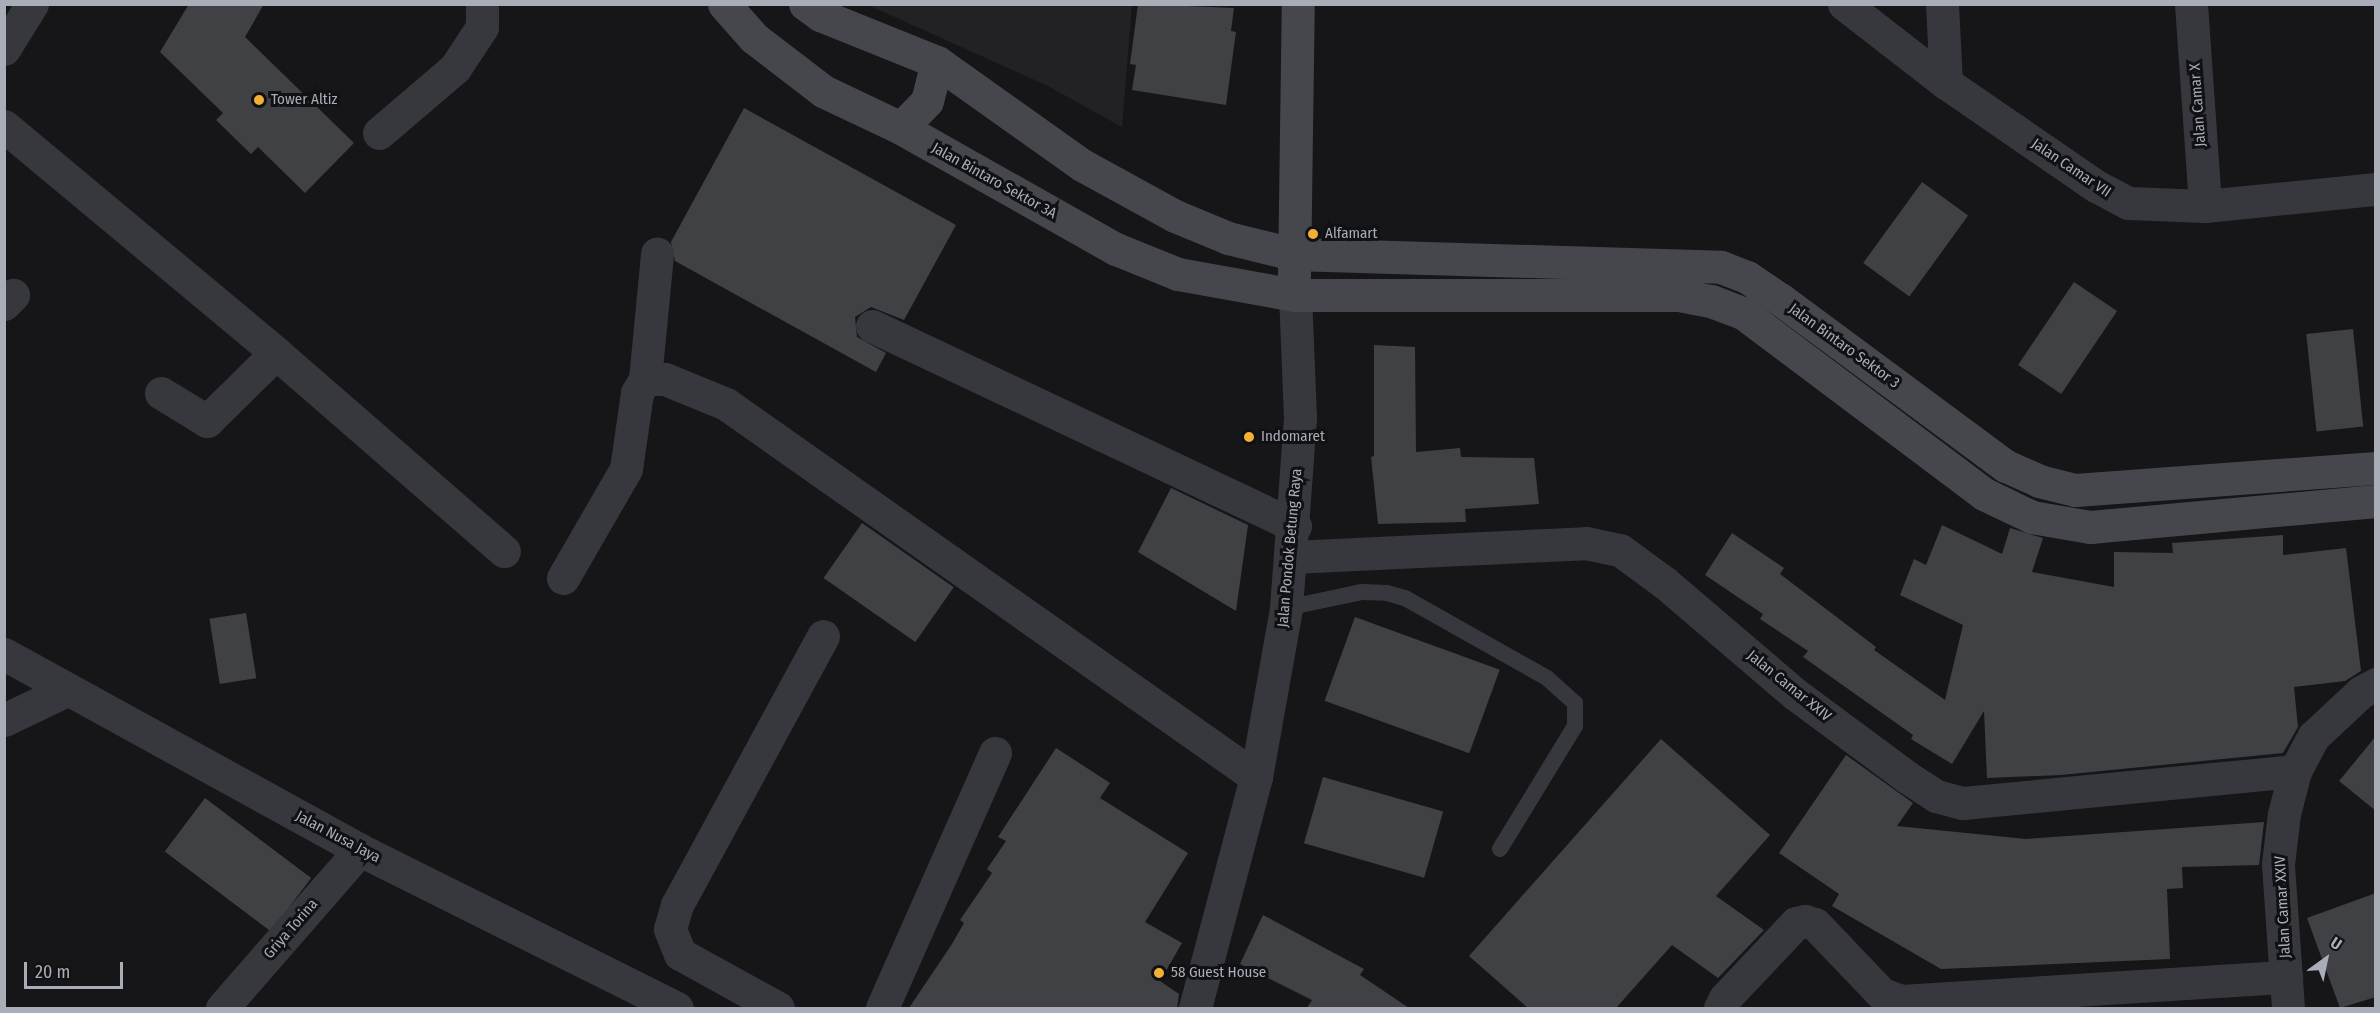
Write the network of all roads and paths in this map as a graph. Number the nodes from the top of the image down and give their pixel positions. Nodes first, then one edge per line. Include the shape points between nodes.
1 (32, 4) edge
2 (482, 4) edge
3 (724, 4) edge
4 (1298, 4) edge
5 (1844, 4) edge
6 (1942, 4) edge
7 (2191, 4) edge
8 (817, 8) edge
9 (4, 49) edge
10 (937, 62) junction
11 (1946, 84) junction
12 (4, 126) edge
13 (901, 129) junction
14 (379, 133) dead end
15 (2376, 189) edge
16 (2205, 206) junction
17 (657, 254) dead end
18 (1293, 254) junction
19 (1295, 294) junction
20 (872, 326) dead end
21 (276, 353) junction
22 (645, 379) junction
23 (161, 393) dead end
24 (2376, 468) edge
25 (2376, 501) edge
26 (1294, 541) junction
27 (504, 551) dead end
28 (562, 579) dead end
29 (1286, 608) junction
30 (822, 636) dead end
31 (4, 654) edge
32 (67, 690) junction
33 (2371, 694) edge
34 (4, 720) edge
35 (995, 753) dead end
36 (2295, 771) junction
37 (1256, 777) junction
38 (360, 849) junction
39 (1500, 849) dead end
40 (2287, 993) edge
41 (638, 1000) edge
42 (222, 1008) edge
43 (677, 1008) edge
44 (778, 1008) edge
45 (882, 1008) edge
46 (1195, 1008) edge
47 (1720, 1008) edge

1 - 9 street
2 - 14 street via 482,27 455,68
3 - 13 main road, Jalan Bintaro Sektor 3A via 754,38 823,91
4 - 18 main road, Jalan Pondok Betung Raya
5 - 11 street, Jalan Camar VII
6 - 11 street
7 - 16 street, Jalan Camar X
8 - 10 main road
10 - 13 main road via 927,101
10 - 18 main road via 1082,165 1175,216 1228,238
11 - 16 street, Jalan Camar VII via 2113,196 2128,203
12 - 21 street
13 - 19 main road, Jalan Bintaro Sektor 3A via 1116,249 1178,274
15 - 16 street, Jalan Camar VII
17 - 22 street
18 - 19 main road, Jalan Pondok Betung Raya
18 - 24 main road, Jalan Bintaro Sektor 3 via 1721,267 1780,299 2006,466 2039,481 2075,490
19 - 25 main road via 1679,296 1711,301 1743,313 1984,494 2032,517 2090,527
19 - 26 street, Jalan Pondok Betung Raya via 1300,418
20 - 26 street
21 - 23 street via 207,421
21 - 27 street
22 - 28 street via 637,393 626,469
22 - 37 street via 665,379 726,404
26 - 29 street, Jalan Pondok Betung Raya
26 - 36 street, Jalan Camar XXIV via 1586,543 1620,550 1665,583 1795,694 1907,777 1936,796 1963,803
29 - 37 street, Jalan Pondok Betung Raya
29 - 39 lane via 1362,592 1406,598 1547,678 1575,704 1575,726
30 - 44 street via 677,905 670,929 680,954
31 - 32 street, Jalan Nusa Jaya
32 - 34 street
32 - 38 street, Jalan Nusa Jaya
33 - 36 street, Jalan Camar XXIV via 2314,736
35 - 45 street
36 - 40 street, Jalan Camar XXIV via 2284,814 2278,864
37 - 46 street, Jalan Pondok Betung Raya
38 - 41 street, Jalan Nusa Jaya
38 - 42 street, Griya Torina
40 - 47 street via 1901,1001 1882,994 1815,924 1805,921 1796,923
41 - 43 street, Jalan Nusa Jaya

